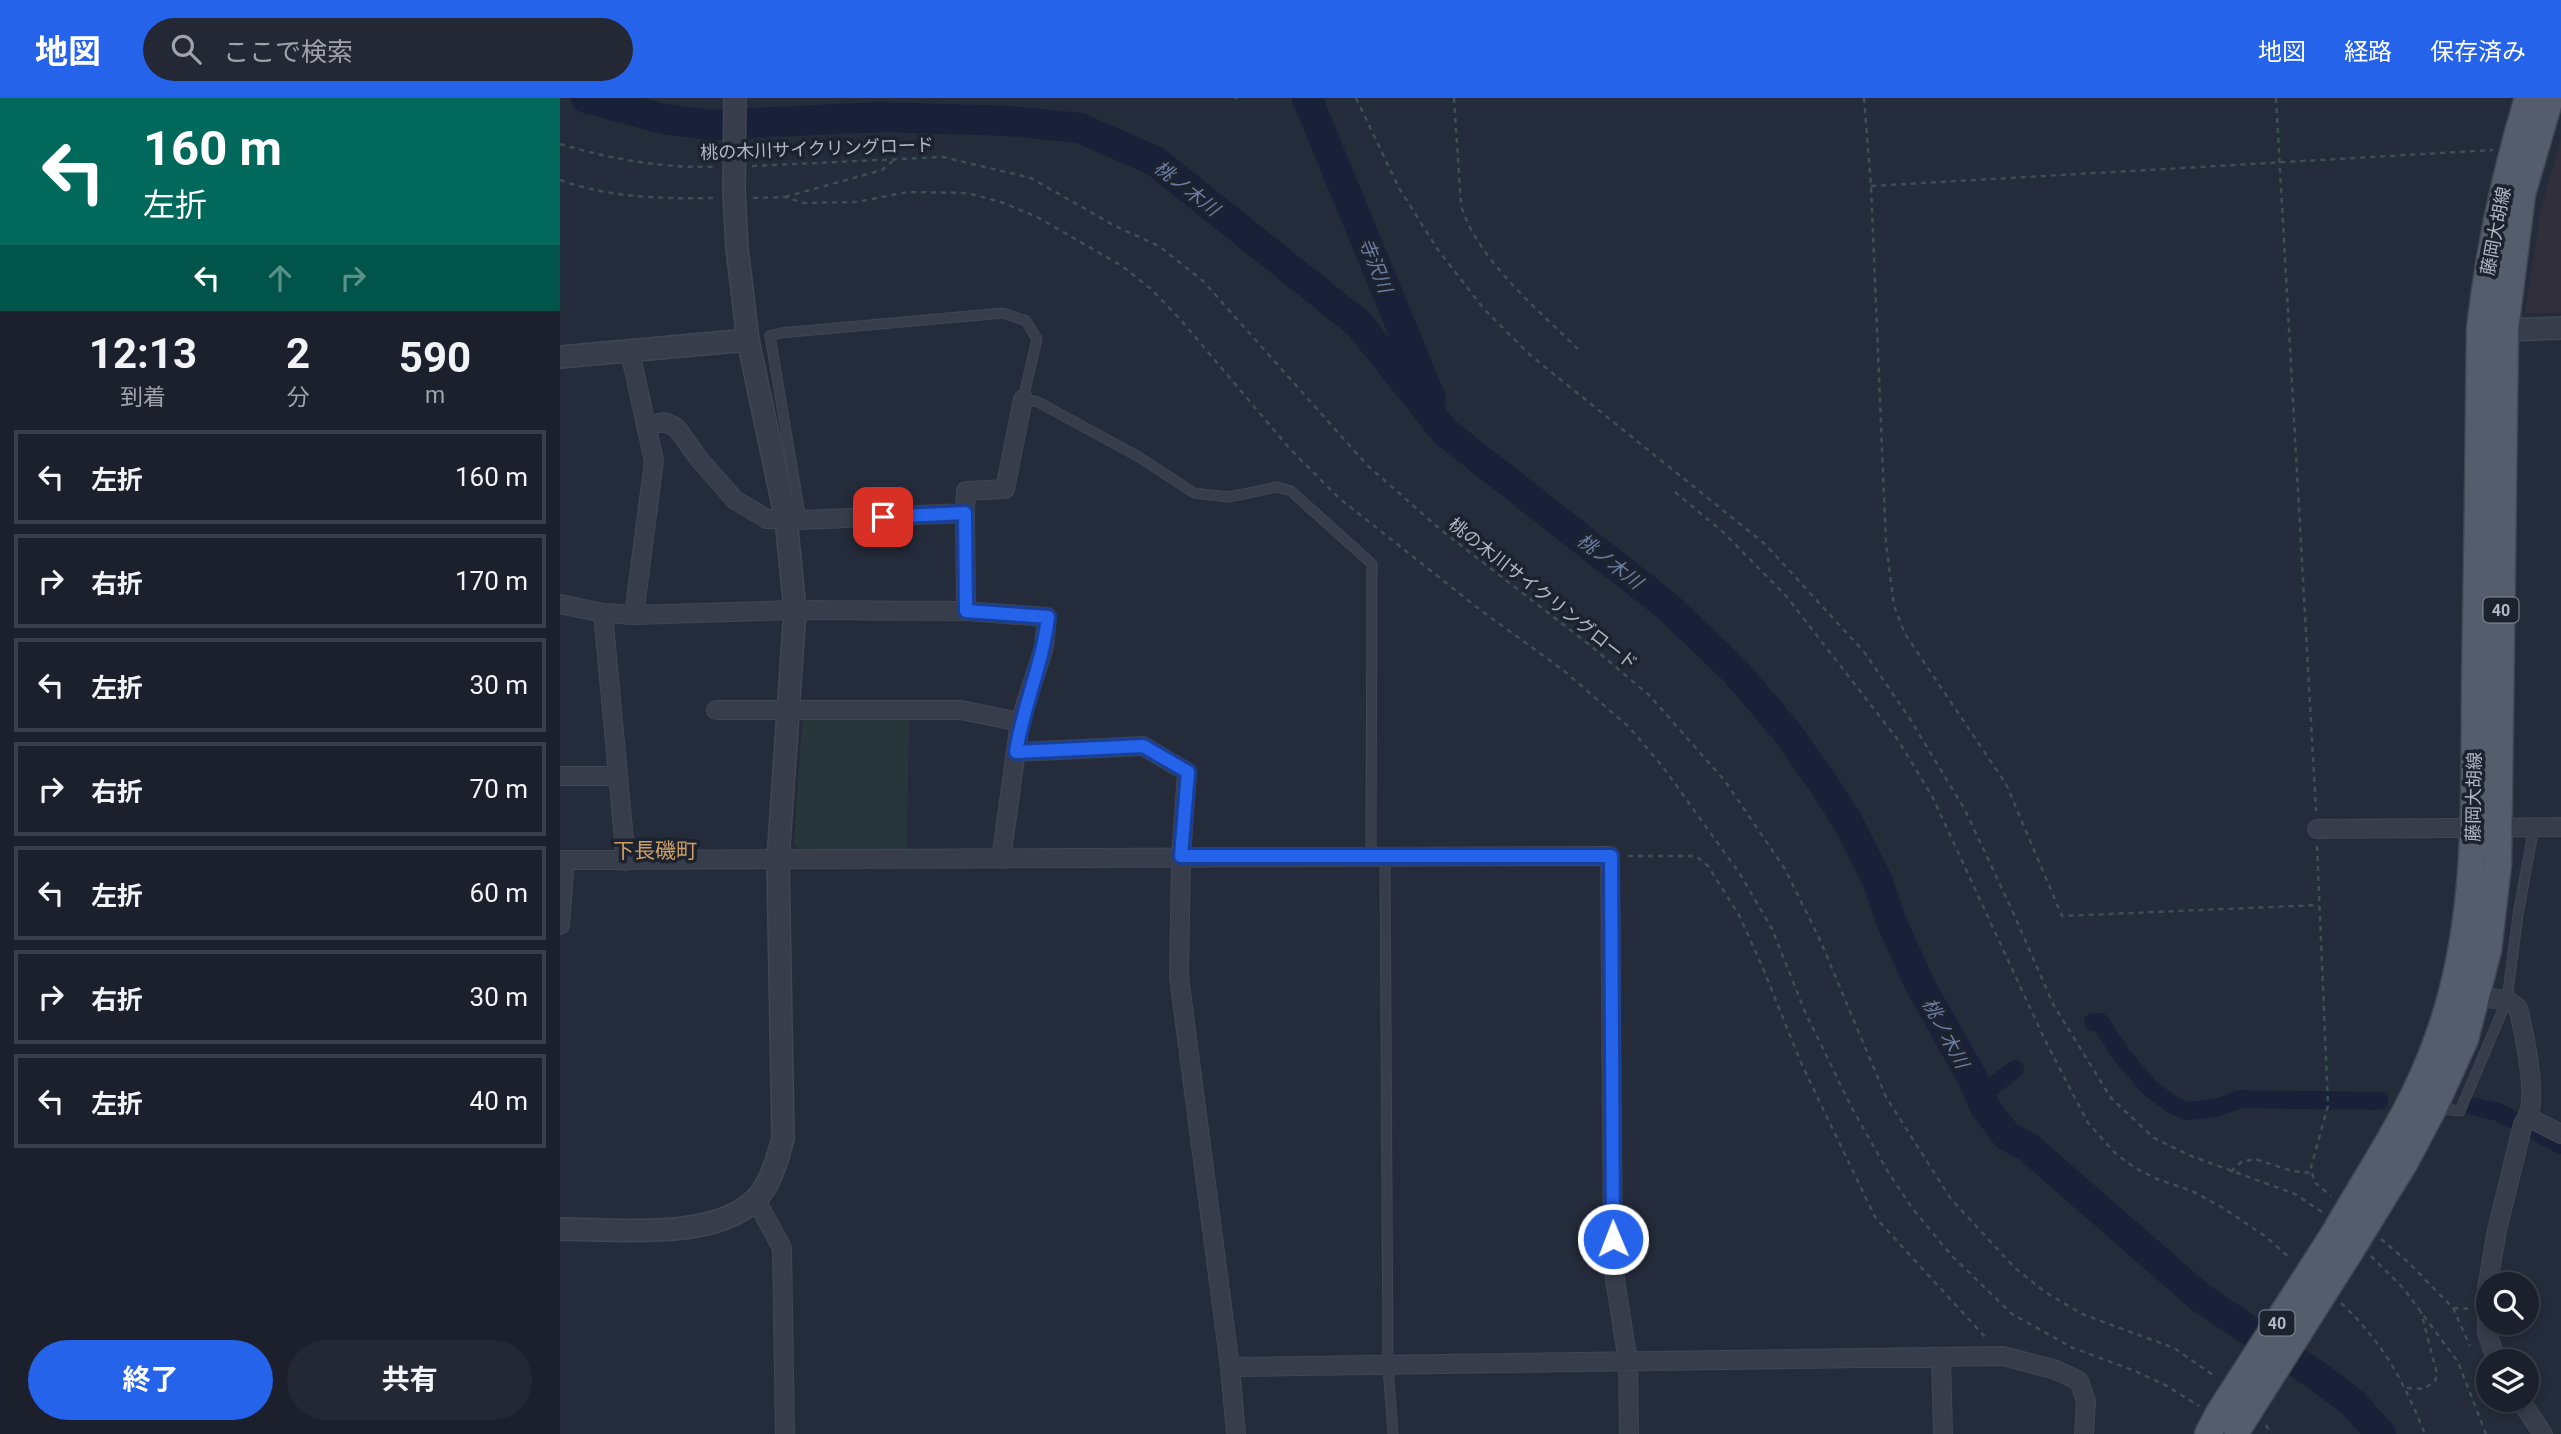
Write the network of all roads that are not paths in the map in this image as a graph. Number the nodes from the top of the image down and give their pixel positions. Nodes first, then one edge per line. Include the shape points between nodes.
1 (734, 98) edge
2 (2528, 98) edge
3 (2550, 98) edge
4 (2561, 328) edge
5 (2505, 330) junction
6 (748, 340) junction
7 (630, 352) junction
8 (560, 357) edge
9 (1023, 399) junction
10 (646, 426) junction
11 (965, 513) junction
12 (794, 520) junction
13 (560, 604) edge
14 (795, 610) junction
15 (966, 611) junction
16 (603, 613) junction
17 (634, 615) junction
18 (716, 710) dead end
19 (788, 710) junction
20 (1020, 722) junction
21 (1016, 752) junction
22 (560, 776) edge
23 (618, 776) junction
24 (2486, 827) junction
25 (2534, 827) junction
26 (2561, 827) edge
27 (2317, 829) road end
28 (1181, 856) junction
29 (1378, 856) junction
30 (1002, 859) junction
31 (778, 860) junction
32 (563, 861) edge
33 (626, 861) junction
34 (560, 925) edge
35 (2477, 997) junction
36 (2507, 1000) junction
37 (2434, 1107) junction
38 (2528, 1117) junction
39 (2561, 1134) edge
40 (755, 1200) junction
41 (560, 1229) edge
42 (2351, 1236) junction
43 (2493, 1349) edge
44 (1941, 1358) junction
45 (1628, 1362) junction
46 (1388, 1366) junction
47 (1230, 1367) junction
48 (2528, 1412) edge
49 (2223, 1426) edge
50 (785, 1434) edge
51 (1236, 1434) edge
52 (1393, 1434) edge
53 (1629, 1434) edge
54 (1942, 1434) edge
55 (2084, 1434) edge
56 (2543, 1434) edge

1 - 6 street, bridge via 737,248
2 - 24 main road, 藤岡大胡線 / 40 via 2512,149 2488,263 2480,329
3 - 5 main road, 藤岡大胡線 / 40 via 2522,194
4 - 5 street
5 - 24 main road, 藤岡大胡線 / 40
6 - 7 street
6 - 12 street
7 - 8 street
7 - 10 street
9 - 11 street via 1005,489 966,491
9 - 12 lane via 1037,339 1026,321 1003,313 770,336
9 - 29 lane via 1038,402 1117,445 1194,493 1229,497 1277,487 1291,491 1372,564
10 - 12 street via 664,422 676,427 735,500 767,519
10 - 17 street via 654,461
11 - 12 street
11 - 15 street
12 - 14 street
13 - 16 street
14 - 15 street
14 - 17 street
14 - 19 street
15 - 20 street via 1048,617 1044,648
16 - 17 street
16 - 23 street
18 - 19 street
19 - 20 street via 961,710
19 - 31 street
20 - 21 street
21 - 28 street via 1143,746 1188,772
21 - 30 street
22 - 23 street
23 - 33 street
24 - 25 street
24 - 27 street
24 - 35 main road, 藤岡大胡線 / 40 via 2498,863 2488,950
24 - 42 main road, 藤岡大胡線 / 40 via 2463,946 2439,1037
25 - 26 street
25 - 36 lane
28 - 29 street
28 - 30 street
28 - 47 street via 1179,977
29 - 45 street via 1611,856 1614,1266
29 - 46 lane
30 - 31 street
31 - 33 street
31 - 40 street via 783,1138 777,1161
32 - 33 street
32 - 34 street
35 - 36 street
35 - 37 main road, 藤岡大胡線 / 40 via 2465,1039
36 - 37 lane via 2460,1111
36 - 38 street via 2518,1008 2522,1022 2531,1096
37 - 42 main road, 藤岡大胡線 / 40 via 2405,1162
38 - 39 street
38 - 43 street via 2497,1230 2486,1308
40 - 41 street via 730,1217 693,1226
40 - 50 street via 782,1248
42 - 49 main road, 藤岡大胡線 / 40, bridge
44 - 45 street
44 - 54 street
44 - 55 street via 2003,1356 2079,1381 2086,1401
45 - 46 street
45 - 53 street
46 - 47 street
46 - 52 lane
47 - 51 street
48 - 56 street

